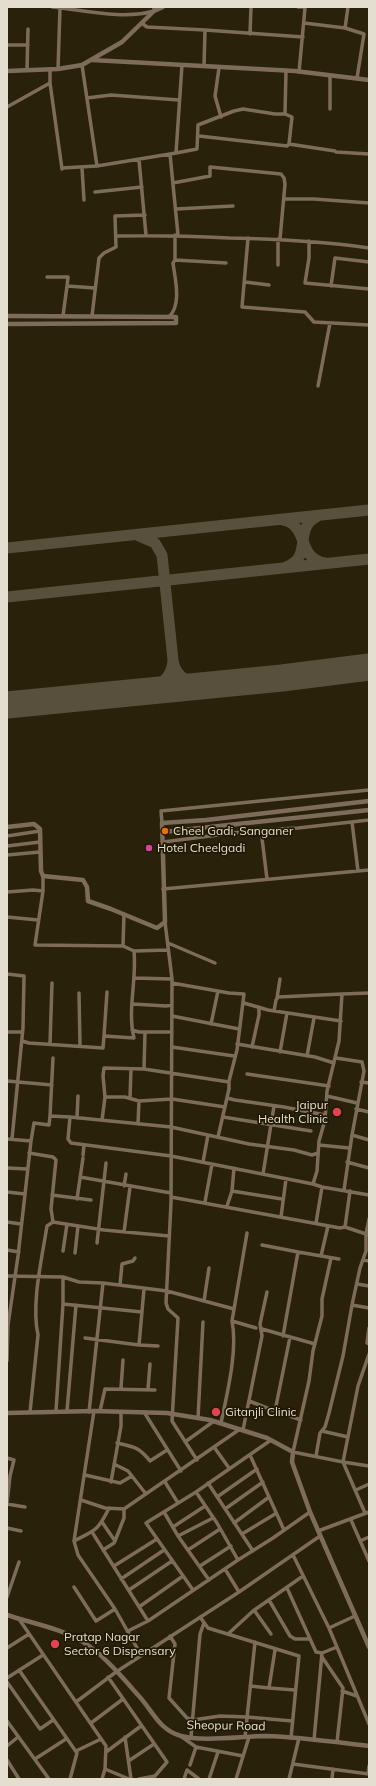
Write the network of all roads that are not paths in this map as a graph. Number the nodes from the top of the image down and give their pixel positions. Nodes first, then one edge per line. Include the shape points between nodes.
1 (52, 7) edge
2 (118, 7) edge
3 (163, 7) edge
4 (251, 7) edge
5 (298, 7) edge
6 (305, 7) edge
7 (348, 7) edge
8 (60, 8) edge
9 (154, 9) edge
10 (118, 13) junction
11 (304, 23) junction
12 (143, 24) junction
13 (345, 28) junction
14 (28, 29) dead end
15 (205, 30) junction
16 (250, 34) junction
17 (302, 37) junction
18 (7, 44) edge
19 (28, 45) junction
20 (92, 60) junction
21 (82, 65) junction
22 (182, 65) junction
23 (204, 66) junction
24 (220, 68) junction
25 (50, 69) junction
26 (58, 69) junction
27 (27, 70) junction
28 (7, 71) edge
29 (286, 71) junction
30 (299, 72) junction
31 (330, 76) junction
32 (357, 78) junction
33 (369, 80) edge
34 (50, 82) junction
35 (87, 98) junction
36 (179, 100) junction
37 (7, 107) edge
38 (330, 109) dead end
39 (285, 114) junction
40 (221, 118) junction
41 (199, 136) junction
42 (289, 144) junction
43 (176, 153) junction
44 (170, 154) junction
45 (369, 154) edge
46 (139, 160) junction
47 (97, 166) junction
48 (82, 168) junction
49 (173, 183) junction
50 (142, 187) junction
51 (95, 192) dead end
52 (284, 199) junction
53 (84, 200) dead end
54 (369, 203) edge
55 (233, 206) dead end
56 (176, 209) junction
57 (145, 214) junction
58 (146, 235) junction
59 (176, 235) junction
60 (116, 236) junction
61 (248, 238) junction
62 (279, 239) junction
63 (309, 241) junction
64 (369, 248) edge
65 (175, 260) junction
66 (369, 262) edge
67 (226, 263) dead end
68 (278, 266) dead end
69 (47, 277) dead end
70 (245, 282) junction
71 (269, 285) dead end
72 (67, 286) junction
73 (331, 286) junction
74 (95, 288) junction
75 (369, 289) edge
76 (7, 316) edge
77 (63, 316) junction
78 (92, 316) junction
79 (169, 317) junction
80 (330, 323) junction
81 (7, 324) edge
82 (369, 325) edge
83 (318, 386) dead end
84 (369, 790) edge
85 (369, 801) edge
86 (369, 810) edge
87 (369, 820) edge
88 (352, 822) junction
89 (162, 823) junction
90 (7, 827) edge
91 (262, 830) junction
92 (40, 831) junction
93 (162, 832) junction
94 (7, 836) edge
95 (40, 842) junction
96 (163, 842) junction
97 (7, 846) edge
98 (40, 852) junction
99 (7, 855) edge
100 (369, 870) edge
101 (358, 871) junction
102 (43, 876) junction
103 (268, 879) junction
104 (163, 889) junction
105 (43, 891) junction
106 (7, 892) edge
107 (124, 914) junction
108 (7, 917) edge
109 (38, 920) junction
110 (165, 922) junction
111 (168, 943) junction
112 (123, 946) junction
113 (168, 950) junction
114 (134, 951) junction
115 (216, 963) dead end
116 (7, 974) edge
117 (134, 978) junction
118 (280, 979) dead end
119 (172, 981) junction
120 (52, 983) dead end
121 (218, 991) junction
122 (107, 992) dead end
123 (80, 993) dead end
124 (342, 994) junction
125 (369, 994) edge
126 (277, 998) junction
127 (244, 1003) junction
128 (133, 1004) junction
129 (172, 1005) junction
130 (259, 1007) junction
131 (274, 1011) junction
132 (287, 1013) junction
133 (172, 1016) junction
134 (314, 1018) junction
135 (340, 1021) junction
136 (211, 1024) junction
137 (132, 1030) junction
138 (239, 1030) junction
139 (7, 1032) edge
140 (22, 1032) junction
141 (145, 1032) junction
142 (172, 1032) junction
143 (104, 1036) junction
144 (22, 1041) junction
145 (50, 1044) junction
146 (237, 1044) junction
147 (80, 1045) junction
148 (172, 1046) junction
149 (252, 1047) junction
150 (280, 1052) junction
151 (234, 1056) junction
152 (307, 1056) junction
153 (53, 1058) dead end
154 (336, 1058) junction
155 (334, 1063) junction
156 (131, 1069) junction
157 (144, 1069) junction
158 (172, 1073) junction
159 (247, 1074) dead end
160 (7, 1081) edge
161 (18, 1082) junction
162 (229, 1082) junction
163 (361, 1082) junction
164 (369, 1084) edge
165 (52, 1085) junction
166 (329, 1086) junction
167 (78, 1096) dead end
168 (327, 1096) junction
169 (105, 1097) junction
170 (130, 1098) junction
171 (227, 1098) junction
172 (172, 1099) junction
173 (139, 1101) junction
174 (357, 1104) junction
175 (274, 1106) junction
176 (225, 1107) junction
177 (356, 1109) junction
178 (369, 1112) edge
179 (325, 1115) junction
180 (50, 1116) junction
181 (70, 1117) junction
182 (223, 1117) junction
183 (77, 1118) junction
184 (102, 1120) junction
185 (138, 1124) junction
186 (270, 1125) junction
187 (172, 1127) junction
188 (311, 1131) dead end
189 (352, 1134) junction
190 (208, 1135) junction
191 (218, 1138) junction
192 (7, 1139) edge
193 (12, 1139) junction
194 (369, 1140) edge
195 (30, 1141) junction
196 (84, 1145) junction
197 (319, 1145) junction
198 (267, 1146) junction
199 (350, 1148) junction
200 (29, 1153) junction
201 (318, 1153) junction
202 (171, 1156) junction
203 (203, 1162) junction
204 (347, 1162) junction
205 (106, 1163) dead end
206 (212, 1164) junction
207 (7, 1168) edge
208 (234, 1168) junction
209 (369, 1168) edge
210 (27, 1169) junction
211 (126, 1174) dead end
212 (263, 1174) junction
213 (80, 1177) junction
214 (286, 1179) junction
215 (105, 1182) junction
216 (313, 1184) junction
217 (124, 1186) junction
218 (130, 1187) junction
219 (322, 1187) junction
220 (344, 1190) junction
221 (232, 1191) junction
222 (350, 1191) junction
223 (7, 1192) edge
224 (25, 1194) junction
225 (52, 1195) junction
226 (171, 1195) junction
227 (369, 1195) edge
228 (77, 1198) junction
229 (91, 1200) dead end
230 (282, 1200) junction
231 (205, 1202) junction
232 (227, 1206) junction
233 (281, 1217) junction
234 (369, 1219) edge
235 (7, 1222) edge
236 (53, 1222) junction
237 (316, 1223) junction
238 (21, 1224) junction
239 (67, 1224) junction
240 (78, 1226) junction
241 (328, 1226) junction
242 (345, 1227) junction
243 (99, 1229) junction
244 (124, 1232) junction
245 (247, 1233) dead end
246 (368, 1234) edge
247 (169, 1236) junction
248 (97, 1243) dead end
249 (262, 1245) dead end
250 (7, 1250) edge
251 (63, 1251) dead end
252 (19, 1252) junction
253 (298, 1252) junction
254 (74, 1253) dead end
255 (321, 1256) junction
256 (135, 1258) dead end
257 (331, 1258) junction
258 (339, 1259) dead end
259 (363, 1260) junction
260 (369, 1261) edge
261 (209, 1268) dead end
262 (7, 1276) edge
263 (15, 1276) junction
264 (39, 1277) junction
265 (63, 1277) junction
266 (103, 1283) junction
267 (357, 1284) junction
268 (120, 1285) junction
269 (369, 1286) edge
270 (144, 1289) junction
271 (167, 1291) junction
272 (267, 1292) dead end
273 (204, 1301) junction
274 (63, 1304) junction
275 (76, 1305) junction
276 (352, 1305) junction
277 (100, 1308) junction
278 (369, 1308) edge
279 (234, 1309) junction
280 (142, 1312) junction
281 (232, 1321) junction
282 (203, 1322) dead end
283 (256, 1328) dead end
284 (369, 1328) edge
285 (262, 1330) junction
286 (283, 1336) junction
287 (290, 1337) junction
288 (85, 1338) dead end
289 (97, 1340) junction
290 (315, 1344) junction
291 (369, 1344) edge
292 (139, 1345) junction
293 (158, 1346) dead end
294 (369, 1354) edge
295 (123, 1360) dead end
296 (7, 1361) edge
297 (150, 1364) dead end
298 (121, 1388) junction
299 (148, 1389) junction
300 (155, 1390) dead end
301 (249, 1401) junction
302 (56, 1411) junction
303 (67, 1411) junction
304 (94, 1411) junction
305 (275, 1411) junction
306 (30, 1412) junction
307 (121, 1412) junction
308 (144, 1412) junction
309 (7, 1413) edge
310 (173, 1414) junction
311 (198, 1418) junction
312 (301, 1420) junction
313 (214, 1421) junction
314 (221, 1423) junction
315 (242, 1430) junction
316 (322, 1431) junction
317 (348, 1437) junction
318 (271, 1440) junction
319 (117, 1442) junction
320 (185, 1442) junction
321 (214, 1448) junction
322 (167, 1450) junction
323 (293, 1452) junction
324 (250, 1455) junction
325 (316, 1456) junction
326 (7, 1458) edge
327 (197, 1460) junction
328 (343, 1462) junction
329 (114, 1464) junction
330 (369, 1466) edge
331 (229, 1468) junction
332 (257, 1469) junction
333 (181, 1471) junction
334 (85, 1475) junction
335 (132, 1476) junction
336 (111, 1481) junction
337 (164, 1482) junction
338 (262, 1482) junction
339 (208, 1483) junction
340 (369, 1484) edge
341 (356, 1490) junction
342 (196, 1492) junction
343 (146, 1494) junction
344 (269, 1496) junction
345 (217, 1497) junction
346 (81, 1500) junction
347 (178, 1503) junction
348 (205, 1506) junction
349 (25, 1507) dead end
350 (109, 1508) junction
351 (124, 1509) junction
352 (225, 1509) junction
353 (164, 1512) junction
354 (310, 1512) junction
355 (367, 1513) edge
356 (276, 1514) junction
357 (213, 1518) junction
358 (351, 1520) junction
359 (102, 1522) junction
360 (234, 1523) junction
361 (7, 1528) edge
362 (173, 1528) junction
363 (220, 1529) junction
364 (284, 1530) junction
365 (21, 1531) dead end
366 (92, 1532) junction
367 (319, 1533) junction
368 (242, 1534) junction
369 (178, 1536) junction
370 (369, 1537) edge
371 (157, 1539) junction
372 (74, 1541) junction
373 (115, 1541) junction
374 (360, 1541) junction
375 (231, 1546) junction
376 (103, 1550) junction
377 (164, 1550) junction
378 (188, 1550) junction
379 (253, 1551) junction
380 (293, 1555) junction
381 (238, 1560) junction
382 (369, 1560) edge
383 (172, 1561) junction
384 (19, 1562) dead end
385 (114, 1566) junction
386 (200, 1566) junction
387 (225, 1569) junction
388 (183, 1576) junction
389 (303, 1576) junction
390 (120, 1579) junction
391 (209, 1580) junction
392 (74, 1587) dead end
393 (287, 1588) junction
394 (129, 1590) junction
395 (193, 1590) junction
396 (239, 1592) junction
397 (7, 1597) edge
398 (269, 1600) junction
399 (139, 1607) junction
400 (115, 1609) junction
401 (254, 1610) junction
402 (7, 1615) edge
403 (355, 1616) junction
404 (200, 1617) junction
405 (19, 1619) junction
406 (148, 1621) junction
407 (204, 1623) junction
408 (329, 1628) junction
409 (128, 1631) junction
410 (29, 1634) junction
411 (228, 1634) junction
412 (271, 1634) dead end
413 (170, 1636) junction
414 (367, 1639) edge
415 (310, 1640) junction
416 (255, 1642) junction
417 (337, 1647) junction
418 (369, 1647) edge
419 (7, 1648) edge
420 (275, 1650) junction
421 (44, 1655) junction
422 (141, 1655) junction
423 (322, 1655) junction
424 (19, 1670) junction
425 (116, 1672) junction
426 (108, 1677) junction
427 (7, 1678) edge
428 (7, 1682) edge
429 (250, 1686) junction
430 (269, 1688) junction
431 (295, 1690) junction
432 (342, 1692) junction
433 (357, 1696) junction
434 (123, 1699) junction
435 (76, 1702) junction
436 (367, 1716) edge
437 (247, 1717) junction
438 (53, 1720) junction
439 (193, 1720) junction
440 (7, 1721) edge
441 (292, 1721) junction
442 (91, 1723) junction
443 (369, 1724) edge
444 (142, 1726) junction
445 (182, 1736) junction
446 (18, 1737) junction
447 (191, 1737) junction
448 (247, 1737) junction
449 (125, 1738) junction
450 (291, 1738) junction
451 (299, 1738) junction
452 (66, 1739) junction
453 (102, 1739) junction
454 (314, 1740) junction
455 (337, 1742) junction
456 (154, 1744) junction
457 (7, 1746) edge
458 (369, 1746) edge
459 (196, 1747) junction
460 (76, 1751) junction
461 (106, 1752) junction
462 (218, 1752) junction
463 (243, 1756) junction
464 (35, 1759) junction
465 (7, 1760) edge
466 (130, 1760) junction
467 (293, 1764) junction
468 (190, 1765) dead end
469 (369, 1766) edge
470 (105, 1769) junction
471 (333, 1769) junction
472 (368, 1774) edge
473 (151, 1778) edge
474 (19, 1779) edge
475 (49, 1779) edge
476 (70, 1779) edge
477 (102, 1779) edge
478 (130, 1779) edge
479 (138, 1779) edge
480 (184, 1779) edge
481 (199, 1779) edge
482 (209, 1779) edge
483 (236, 1779) edge
484 (289, 1779) edge
485 (332, 1779) edge

1 - 8 street
2 - 10 street
3 - 9 street
4 - 16 street
5 - 6 street
6 - 11 street
7 - 13 street
8 - 10 street
8 - 26 street
9 - 10 street via 145,14
9 - 12 street
11 - 13 street
11 - 17 street
12 - 15 street via 147,27
12 - 20 street via 122,42
13 - 32 street via 364,34
14 - 19 street
15 - 16 street
15 - 23 street
16 - 17 street
17 - 30 street
18 - 19 street
19 - 27 street
20 - 21 street
20 - 22 street
21 - 26 street
21 - 35 street
22 - 23 street
22 - 36 street
23 - 24 street
24 - 29 street
24 - 40 street via 215,96
25 - 26 street
25 - 27 street
25 - 34 street
27 - 28 street
29 - 30 street
29 - 39 street
30 - 31 street
31 - 32 street
31 - 38 street
32 - 33 street
34 - 37 street
34 - 48 street via 62,170
35 - 36 street via 111,95
35 - 47 street
36 - 43 street
39 - 40 street via 243,109
39 - 42 street via 292,117
40 - 41 street via 198,125
41 - 42 street via 287,146
41 - 43 street via 197,149
42 - 45 street via 336,152
43 - 44 street
44 - 46 street
44 - 49 street
46 - 47 street
46 - 50 street
47 - 48 street
48 - 53 street
49 - 52 street via 210,176 210,167 277,172 284,178
49 - 56 street
50 - 51 street
50 - 57 street
52 - 54 street
52 - 62 street
55 - 56 street
56 - 59 street
57 - 58 street
57 - 60 street via 115,216
58 - 59 street
58 - 60 street
59 - 61 street
59 - 65 street
60 - 74 street via 116,247 98,258
61 - 62 street
61 - 70 street
62 - 63 street
62 - 68 street
63 - 64 street
63 - 73 street via 305,283
65 - 67 street
65 - 79 street via 175,308
66 - 73 street via 335,258
69 - 72 street via 68,277
70 - 71 street
70 - 80 street via 242,307 305,312 314,322
72 - 74 street
72 - 77 street
73 - 75 street
74 - 78 street
76 - 77 street
77 - 78 street
78 - 79 street
79 - 81 street via 176,317 176,323
80 - 82 street
80 - 83 street
84 - 89 street via 161,811
85 - 89 street
86 - 93 street
87 - 88 street
88 - 91 street
88 - 101 street
89 - 93 street
90 - 92 street via 34,824
91 - 96 street
91 - 103 street
92 - 94 street
92 - 95 street
93 - 96 street
95 - 97 street
95 - 98 street
96 - 104 street
98 - 99 street
98 - 102 street
100 - 101 street
101 - 103 street
102 - 105 street
102 - 107 street via 83,880 87,887 88,901
103 - 104 street
104 - 110 street
105 - 106 street
105 - 109 street
107 - 110 street via 157,928
107 - 112 street
108 - 109 street
109 - 112 street via 35,945
110 - 111 street
111 - 113 street
111 - 115 street
112 - 114 street
113 - 114 street
113 - 119 street
114 - 117 street
116 - 140 street via 24,976
117 - 119 street
117 - 128 street
118 - 126 street
119 - 121 street
119 - 129 street
120 - 145 street
121 - 127 street via 244,994
121 - 136 street
122 - 143 street
123 - 147 street
124 - 125 street
124 - 126 street
124 - 135 street
126 - 131 street
127 - 130 street
127 - 138 street
128 - 129 street
128 - 137 street
129 - 133 street
130 - 131 street
130 - 149 street
131 - 132 street
132 - 134 street
132 - 150 street
133 - 136 street
133 - 142 street
134 - 135 street
134 - 152 street
135 - 154 street
136 - 138 street
137 - 141 street
137 - 143 street via 134,1038
138 - 146 street
139 - 140 street
140 - 144 street
141 - 142 street
141 - 157 street
142 - 148 street
143 - 147 street via 103,1048
144 - 145 street
144 - 161 street
145 - 147 street
146 - 149 street
146 - 151 street
148 - 151 street
148 - 158 street
149 - 150 street
150 - 152 street
151 - 162 street
152 - 155 street
153 - 165 street
154 - 155 street
154 - 163 street via 362,1062 364,1071
155 - 166 street
156 - 157 street
156 - 169 street via 104,1068
156 - 170 street
157 - 158 street
158 - 162 street
158 - 172 street
159 - 166 street
160 - 161 street
161 - 165 street
161 - 193 street
162 - 171 street
163 - 164 street
163 - 174 street
165 - 180 street
166 - 168 street
167 - 183 street
168 - 174 street
168 - 179 street
169 - 170 street
169 - 184 street
170 - 173 street
171 - 175 street
171 - 176 street
172 - 173 street
172 - 176 street
172 - 187 street
173 - 185 street
174 - 177 street
175 - 179 street
175 - 186 street
176 - 182 street
177 - 178 street
177 - 189 street
179 - 197 street
180 - 181 street
180 - 195 street via 49,1125 34,1123
181 - 183 street
181 - 196 street via 68,1142
182 - 186 street
182 - 191 street
183 - 184 street
184 - 185 street
185 - 187 street
186 - 188 street
186 - 198 street
187 - 190 street
187 - 202 street
189 - 194 street
189 - 199 street
190 - 191 street
190 - 203 street
191 - 198 street
192 - 193 street
193 - 195 street
195 - 200 street
196 - 202 street
196 - 213 street
197 - 199 street
197 - 201 street
198 - 201 street via 312,1155
198 - 212 street
199 - 204 street
200 - 210 street
200 - 225 street via 55,1158
201 - 216 street
202 - 203 street
202 - 226 street
203 - 206 street
204 - 209 street
204 - 220 street
205 - 215 street
206 - 208 street
206 - 231 street
207 - 210 street
208 - 212 street
208 - 221 street
210 - 224 street
211 - 217 street
212 - 214 street
213 - 215 street
213 - 228 street
214 - 216 street
214 - 230 street
215 - 217 street
215 - 243 street
216 - 219 street
217 - 218 street
218 - 226 street
218 - 244 street
219 - 220 street
219 - 237 street
220 - 222 street
221 - 230 street
221 - 232 street
222 - 227 street
222 - 242 street
223 - 224 street
224 - 238 street
225 - 228 street
225 - 236 street
226 - 231 street
226 - 247 street
228 - 229 street
230 - 233 street
231 - 232 street
232 - 233 street
233 - 237 street
234 - 246 street
235 - 238 street
236 - 239 street
236 - 264 street via 47,1226
237 - 241 street
238 - 252 street
239 - 240 street
239 - 251 street
240 - 243 street
240 - 254 street
241 - 242 street
241 - 255 street
242 - 246 street
243 - 244 street
243 - 248 street
244 - 247 street
245 - 279 street
246 - 259 street
247 - 271 street
249 - 253 street
250 - 252 street
252 - 263 street
253 - 255 street
253 - 286 street
255 - 257 street
256 - 268 street via 122,1264
257 - 258 street
257 - 290 street
259 - 260 street
259 - 267 street
261 - 273 street
262 - 263 street
263 - 264 street
263 - 296 street via 8,1325
264 - 265 street
264 - 306 street via 35,1324 37,1342
265 - 266 street via 79,1282
265 - 274 street
266 - 268 street
266 - 277 street
267 - 269 street
267 - 276 street
268 - 270 street
270 - 271 street
270 - 280 street
271 - 273 street
271 - 310 street via 168,1309 178,1318
272 - 285 street via 260,1324
273 - 279 street
274 - 275 street
274 - 302 street
275 - 277 street
275 - 303 street
276 - 278 street
276 - 316 street via 330,1413
277 - 280 street
277 - 289 street
279 - 281 street
280 - 292 street
281 - 283 street
281 - 314 street via 232,1356
282 - 311 street
284 - 291 street
285 - 286 street
285 - 301 street
286 - 287 street
287 - 290 street
287 - 305 street
288 - 289 street
289 - 292 street
289 - 304 street
290 - 312 street
292 - 293 street
294 - 317 street via 358,1386
295 - 298 street
297 - 299 street
298 - 299 street
298 - 304 street via 105,1389
299 - 300 street
301 - 305 street
301 - 315 street
302 - 303 street
302 - 306 street
303 - 304 street
304 - 307 street
304 - 334 street
305 - 312 street
306 - 309 street
307 - 308 street
307 - 319 street
308 - 310 street
308 - 322 street
310 - 311 street
310 - 320 street via 172,1421
311 - 313 street
312 - 323 street
313 - 314 street
313 - 320 street
314 - 315 street
315 - 318 street
315 - 321 street
316 - 317 street
316 - 325 street
317 - 328 street
318 - 323 street
318 - 324 street
319 - 322 street via 136,1447 150,1461
319 - 329 street
320 - 327 street
321 - 327 street
321 - 331 street
322 - 333 street
323 - 325 street
323 - 354 street via 292,1462
324 - 331 street
324 - 332 street
325 - 328 street
326 - 349 street via 14,1460 7,1504
327 - 333 street
328 - 330 street
328 - 341 street
329 - 335 street
329 - 336 street
331 - 339 street
332 - 338 street
332 - 345 street
333 - 337 street
334 - 336 street
334 - 346 street
335 - 336 street via 120,1483
335 - 343 street
337 - 343 street
337 - 347 street
338 - 344 street
338 - 352 street
339 - 342 street
339 - 345 street
340 - 341 street
341 - 355 street
342 - 347 street
342 - 348 street
343 - 351 street
344 - 356 street
344 - 360 street
345 - 352 street
346 - 350 street
346 - 372 street
347 - 353 street
348 - 357 street
348 - 362 street
350 - 351 street
350 - 359 street
351 - 373 street via 124,1518
352 - 360 street
353 - 362 street
353 - 371 street via 146,1523
354 - 364 street
354 - 367 street
355 - 358 street
356 - 364 street
356 - 368 street
357 - 363 street
357 - 369 street
358 - 367 street
358 - 374 street
359 - 366 street
359 - 373 street
360 - 368 street
361 - 365 street
362 - 369 street
363 - 375 street
363 - 378 street
364 - 379 street
366 - 372 street
366 - 376 street
367 - 380 street
367 - 403 street
368 - 379 street
369 - 378 street
370 - 374 street
371 - 377 street
371 - 385 street
372 - 400 street via 78,1555
373 - 376 street
374 - 382 street
375 - 381 street
375 - 386 street
376 - 385 street
377 - 383 street
377 - 390 street
378 - 386 street
379 - 381 street
380 - 389 street
380 - 396 street
381 - 387 street
383 - 388 street
383 - 394 street
384 - 397 street
385 - 390 street
386 - 391 street
387 - 391 street
387 - 396 street
388 - 395 street
388 - 399 street
389 - 393 street
389 - 408 street
390 - 394 street
391 - 395 street
392 - 400 street via 96,1621
393 - 398 street
393 - 415 street
394 - 399 street
395 - 406 street
396 - 404 street
398 - 401 street
398 - 415 street via 290,1636
399 - 406 street
400 - 409 street
401 - 411 street
401 - 412 street
402 - 405 street, Sheopur Road
403 - 408 street
403 - 414 street
404 - 407 street
404 - 413 street
405 - 410 street
405 - 425 street, Sheopur Road via 82,1641
406 - 409 street
407 - 411 street via 208,1628
407 - 439 street via 200,1634
408 - 417 street
409 - 422 street
410 - 419 street
410 - 421 street
411 - 416 street
413 - 422 street
413 - 439 street via 175,1644 168,1698 187,1718
414 - 418 street
415 - 423 street via 316,1652
416 - 420 street
416 - 429 street
417 - 423 street
417 - 433 street
420 - 430 street
420 - 431 street via 299,1656
421 - 424 street
421 - 435 street
422 - 425 street
423 - 432 street via 343,1688
423 - 454 street
424 - 427 street
424 - 438 street
425 - 426 street
425 - 445 street, Sheopur Road via 140,1696 156,1720 165,1728
426 - 434 street
426 - 435 street
428 - 438 street via 40,1729
429 - 430 street
429 - 437 street
430 - 431 street
431 - 441 street
432 - 433 street
432 - 455 street
433 - 436 street
434 - 442 street
434 - 444 street
435 - 442 street
436 - 443 street
437 - 439 street via 220,1716
437 - 441 street
437 - 448 street
438 - 452 street
439 - 447 street
440 - 446 street
441 - 450 street
442 - 453 street
444 - 449 street
444 - 456 street
445 - 447 street, Sheopur Road
445 - 459 street
446 - 457 street
446 - 464 street
447 - 448 street, Sheopur Road
448 - 450 street, Sheopur Road
448 - 463 street
449 - 461 street
449 - 466 street
450 - 451 street, Sheopur Road
451 - 454 street, Sheopur Road
451 - 467 street
452 - 460 street
452 - 464 street
453 - 460 street
453 - 461 street
454 - 455 street, Sheopur Road
455 - 458 street, Sheopur Road
456 - 466 street
456 - 473 street via 167,1762
459 - 462 street
459 - 468 street
460 - 476 street
461 - 470 street
462 - 463 street
462 - 482 street
463 - 483 street
464 - 475 street
465 - 474 street
466 - 478 street
467 - 471 street
467 - 484 street
469 - 472 street
470 - 477 street
470 - 478 street
471 - 472 street
471 - 485 street
473 - 479 street
480 - 481 street via 187,1770

